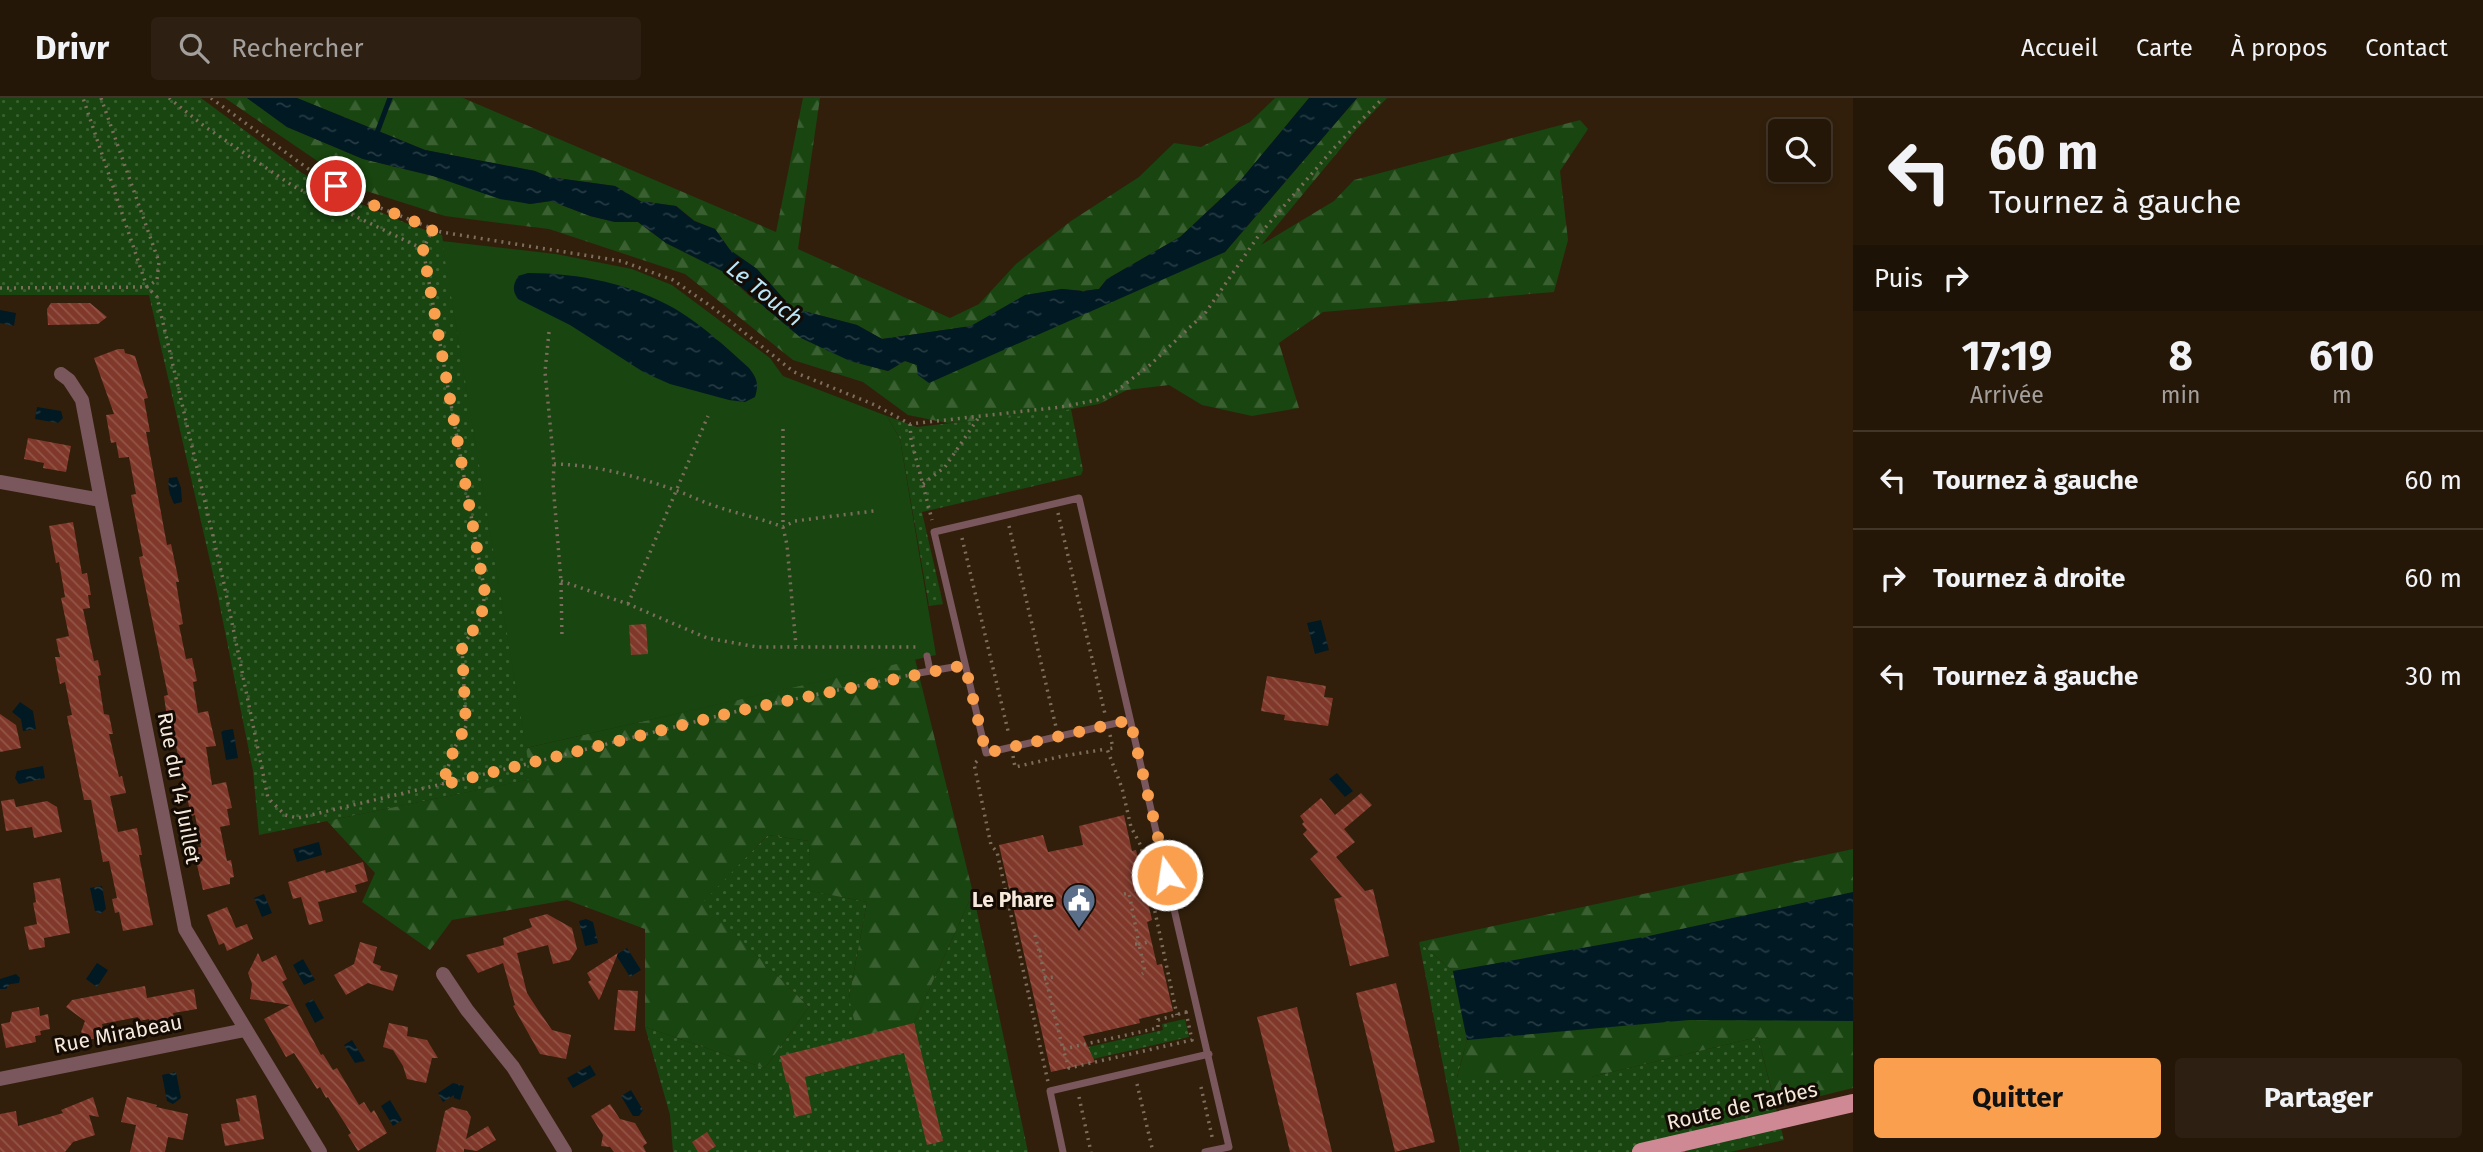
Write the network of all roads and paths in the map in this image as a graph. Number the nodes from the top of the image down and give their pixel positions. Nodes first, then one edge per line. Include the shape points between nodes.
1 (83, 98) edge
2 (101, 98) edge
3 (169, 98) edge
4 (211, 98) edge
5 (1383, 98) edge
6 (433, 229) junction
7 (423, 249) junction
8 (147, 287) junction
9 (0, 288) edge
10 (549, 332) dead end
11 (61, 374) dead end
12 (708, 416) dead end
13 (979, 417) junction
14 (910, 424) junction
15 (783, 429) dead end
16 (554, 464) junction
17 (0, 482) edge
18 (923, 484) junction
19 (676, 490) junction
20 (102, 500) junction
21 (1056, 503) junction
22 (930, 510) dead end
23 (874, 511) dead end
24 (1006, 514) junction
25 (959, 526) junction
26 (783, 527) junction
27 (561, 581) junction
28 (628, 604) junction
29 (562, 639) dead end
30 (796, 647) junction
31 (927, 656) joint
32 (965, 665) junction
33 (930, 671) junction
34 (919, 673) joint
35 (1130, 720) junction
36 (1108, 725) junction
37 (1058, 736) junction
38 (1012, 747) junction
39 (1107, 749) junction
40 (986, 753) junction
41 (1063, 756) junction
42 (442, 785) junction
43 (1124, 894) dead end
44 (1035, 935) dead end
45 (1149, 942) dead end
46 (1137, 944) junction
47 (1046, 949) dead end
48 (1039, 951) junction
49 (443, 974) dead end
50 (1142, 974) dead end
51 (1053, 977) dead end
52 (1044, 979) junction
53 (1177, 1015) junction
54 (245, 1030) junction
55 (1063, 1049) junction
56 (1209, 1054) junction
57 (1069, 1068) junction
58 (1134, 1071) junction
59 (0, 1079) edge
60 (1076, 1084) junction
61 (1050, 1091) junction
62 (1853, 1103) edge
63 (320, 1152) edge
64 (565, 1152) edge
65 (1063, 1152) edge
66 (1091, 1152) edge
67 (1153, 1152) edge
68 (1205, 1152) edge
69 (1642, 1152) edge

1 - 8 path
2 - 8 path via 159,262 157,280
3 - 7 path via 292,186
4 - 6 path via 358,199
5 - 13 path via 1259,235 1206,312 1150,365 1097,400
6 - 7 path
6 - 14 path via 621,261 673,280 794,372
7 - 42 path via 485,593 481,618 462,647 466,726
8 - 9 path
8 - 42 path via 157,297 268,798 285,815 298,818
10 - 16 path via 545,372
11 - 20 street, Rue du 14 Juillet via 82,400
12 - 19 path
13 - 14 path
13 - 18 path via 944,467
14 - 18 path
15 - 26 path
16 - 19 path via 613,470
16 - 27 path
17 - 20 street
18 - 22 path
19 - 26 path
19 - 28 path
20 - 54 street, Rue du 14 Juillet via 182,917 190,940
21 - 24 lane
21 - 35 lane via 1079,498
21 - 36 path
23 - 26 path via 795,521
24 - 25 lane
24 - 37 path
25 - 32 lane via 934,532
25 - 38 path
26 - 30 path
27 - 28 path
27 - 29 path
28 - 30 path via 708,638 757,647
30 - 31 path via 919,647
31 - 33 lane
32 - 33 lane
32 - 40 lane
33 - 34 lane
34 - 42 path via 742,710
35 - 36 lane
35 - 56 lane
36 - 37 lane
36 - 39 path via 1113,748
37 - 38 lane
37 - 41 path
38 - 40 lane
38 - 41 path via 1015,767
39 - 41 path
39 - 53 path via 1141,846
40 - 61 path via 974,764
43 - 46 path via 1129,892
44 - 48 path
45 - 46 path
46 - 50 path
47 - 48 path
48 - 52 path
49 - 64 street via 513,1068
51 - 52 path
52 - 55 path
53 - 55 path via 1158,1020 1158,1028
53 - 57 path via 1186,1012 1192,1040
54 - 59 street, Rue Mirabeau
54 - 63 street, Rue du 14 Juillet
55 - 57 path
56 - 58 lane
56 - 68 lane via 1229,1147
57 - 60 path
58 - 60 lane
58 - 67 path
60 - 61 lane
60 - 66 path
61 - 65 lane
62 - 69 main road, Route de Tarbes

